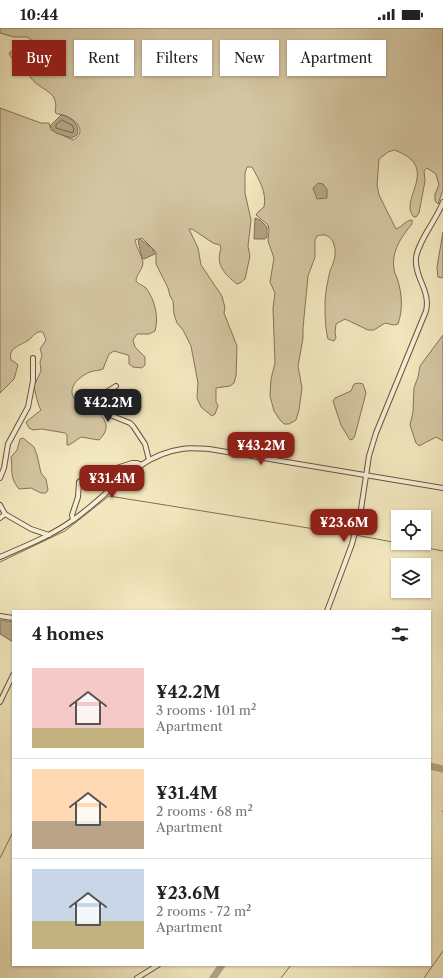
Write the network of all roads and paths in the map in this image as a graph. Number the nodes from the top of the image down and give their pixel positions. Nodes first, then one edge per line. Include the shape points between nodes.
1 (443, 202) edge
2 (33, 358) dead end
3 (116, 386) dead end
4 (149, 460) junction
5 (142, 465) junction
6 (366, 476) junction
7 (0, 478) edge
8 (443, 488) edge
9 (0, 505) edge
10 (3, 516) edge
11 (73, 520) junction
12 (49, 534) junction
13 (0, 557) edge
14 (327, 610) edge
15 (0, 616) edge
16 (12, 618) edge
17 (12, 677) edge
18 (0, 702) edge
19 (156, 966) edge
20 (137, 978) edge

1 - 6 street via 416,258 418,273 428,297 426,311 376,433
2 - 7 street via 33,381 28,408 8,444
3 - 4 street via 105,393 104,410 133,426 145,444
4 - 5 street
4 - 6 street via 183,448 209,449
5 - 11 street
5 - 11 street via 132,463 79,482
6 - 8 street
6 - 14 street via 352,544
9 - 10 street
10 - 12 street
11 - 12 street
12 - 13 street
15 - 16 street
17 - 18 street
19 - 20 street

